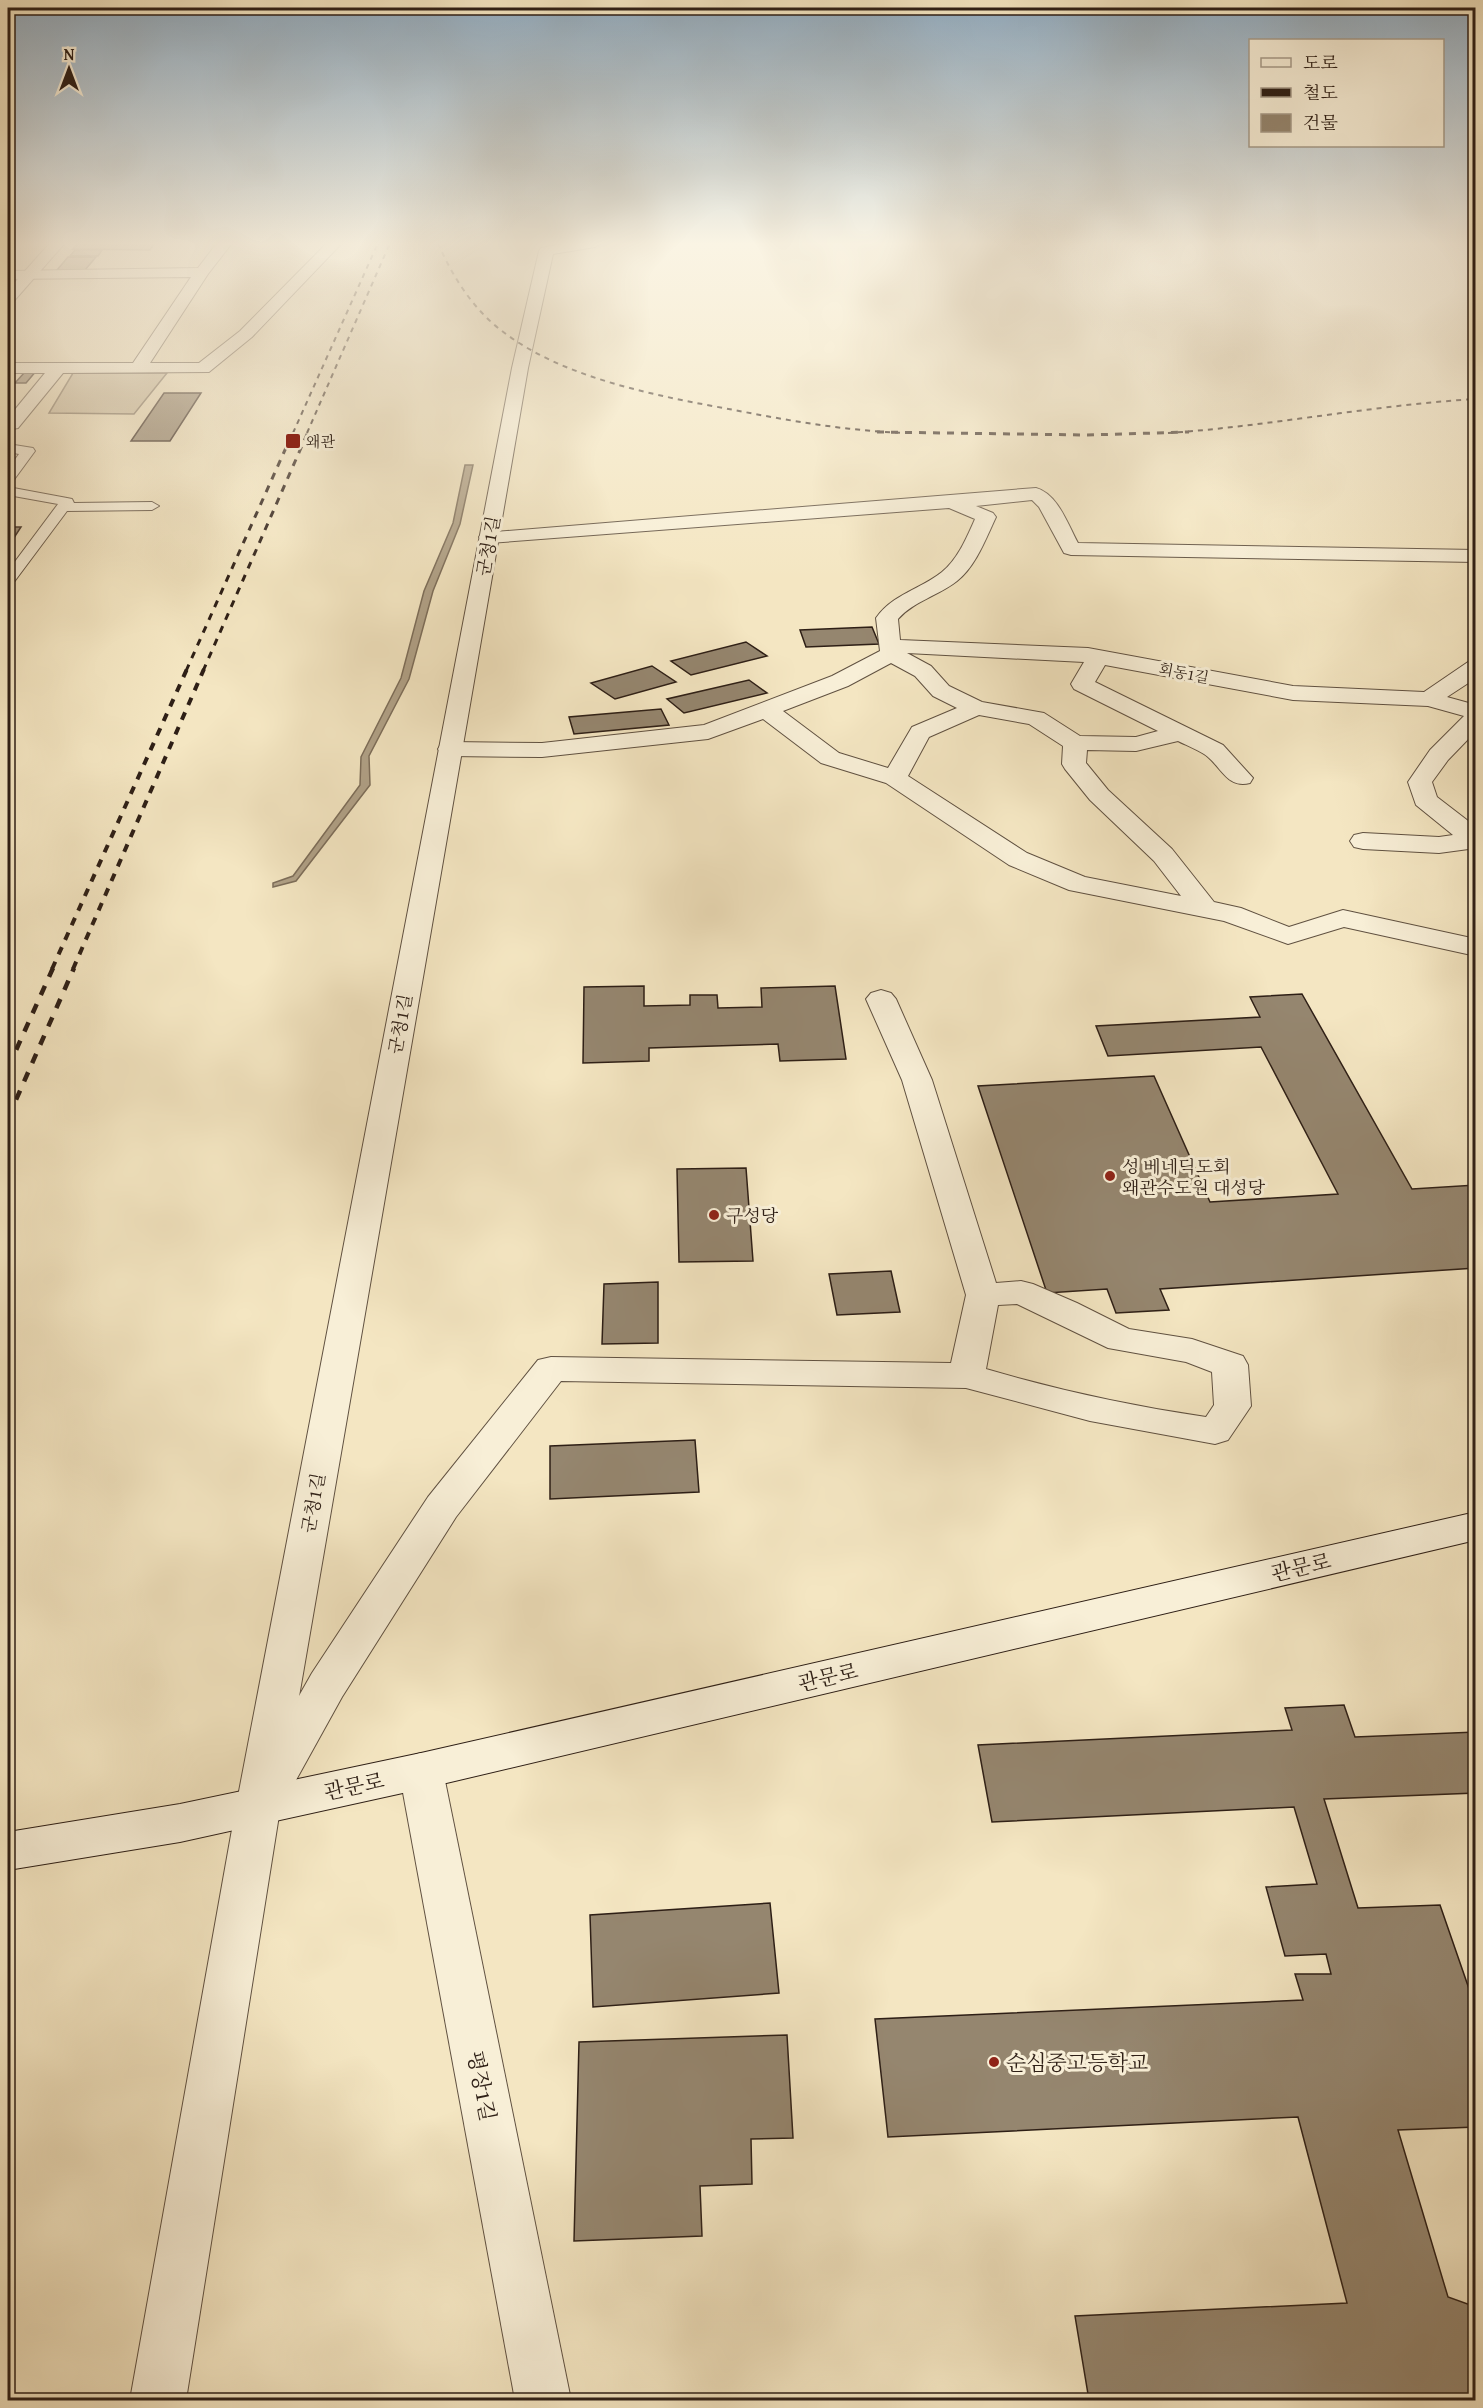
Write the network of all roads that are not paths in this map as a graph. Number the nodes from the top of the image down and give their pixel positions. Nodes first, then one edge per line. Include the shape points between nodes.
1 (146, 355) edge
2 (219, 355) edge
3 (523, 355) edge
4 (8, 368) edge
5 (58, 368) junction
6 (138, 368) junction
7 (9, 427) edge
8 (8, 448) edge
9 (8, 478) edge
10 (8, 491) edge
11 (951, 502) junction
12 (152, 506) dead end
13 (63, 507) junction
14 (489, 537) junction
15 (1476, 556) edge
16 (9, 579) edge
17 (891, 650) junction
18 (1098, 657) junction
19 (1476, 667) edge
20 (1429, 699) junction
21 (976, 708) junction
22 (766, 710) junction
23 (1476, 712) edge
24 (1476, 717) edge
25 (1178, 734) junction
26 (1075, 742) junction
27 (450, 749) junction
28 (895, 777) junction
29 (1241, 778) dead end
30 (1475, 839) edge
31 (1364, 841) dead end
32 (1205, 909) junction
33 (1475, 944) edge
34 (881, 999) dead end
35 (983, 1295) junction
36 (966, 1376) junction
37 (1476, 1526) edge
38 (421, 1771) junction
39 (258, 1806) junction
40 (8, 1851) edge
41 (158, 2400) edge
42 (543, 2400) edge

1 - 6 street
2 - 6 street via 203,368
3 - 14 street, 군청1길
4 - 5 street
5 - 6 street
5 - 7 street
8 - 9 lane via 28,451
10 - 13 lane via 67,502
11 - 14 street
11 - 15 street via 1036,494 1047,504 1071,549
11 - 17 street via 986,517 951,576 896,606 887,618
12 - 13 lane
13 - 16 lane
14 - 27 street, 군청1길
17 - 18 street, 회동1길
17 - 21 street via 923,671 941,691
17 - 22 street via 840,681
18 - 20 street, 회동1길 via 1293,693
18 - 25 street via 1082,684
19 - 20 street
20 - 23 street, 회동1길
21 - 26 street via 1036,718
21 - 28 street via 920,732
22 - 27 street via 708,732 542,750
22 - 28 street via 830,758
24 - 30 street via 1439,755 1420,782 1425,800
25 - 26 street via 1136,744
25 - 29 street via 1214,750
26 - 32 street via 1074,764 1099,795 1163,855
27 - 39 street, 군청1길
28 - 32 street via 1018,859 1078,884
30 - 31 street via 1439,845
32 - 33 street via 1231,914 1288,936 1343,918
34 - 35 street via 917,1080
35 - 36 street
35 - 36 street via 1020,1292 1121,1340 1192,1352 1230,1365 1233,1406 1215,1431 1052,1401
36 - 39 street via 551,1369 442,1507 327,1685
37 - 38 street, 관문로
38 - 39 street, 관문로
38 - 42 street, 평장1길
39 - 40 street, 관문로
39 - 41 street, 군청1길

